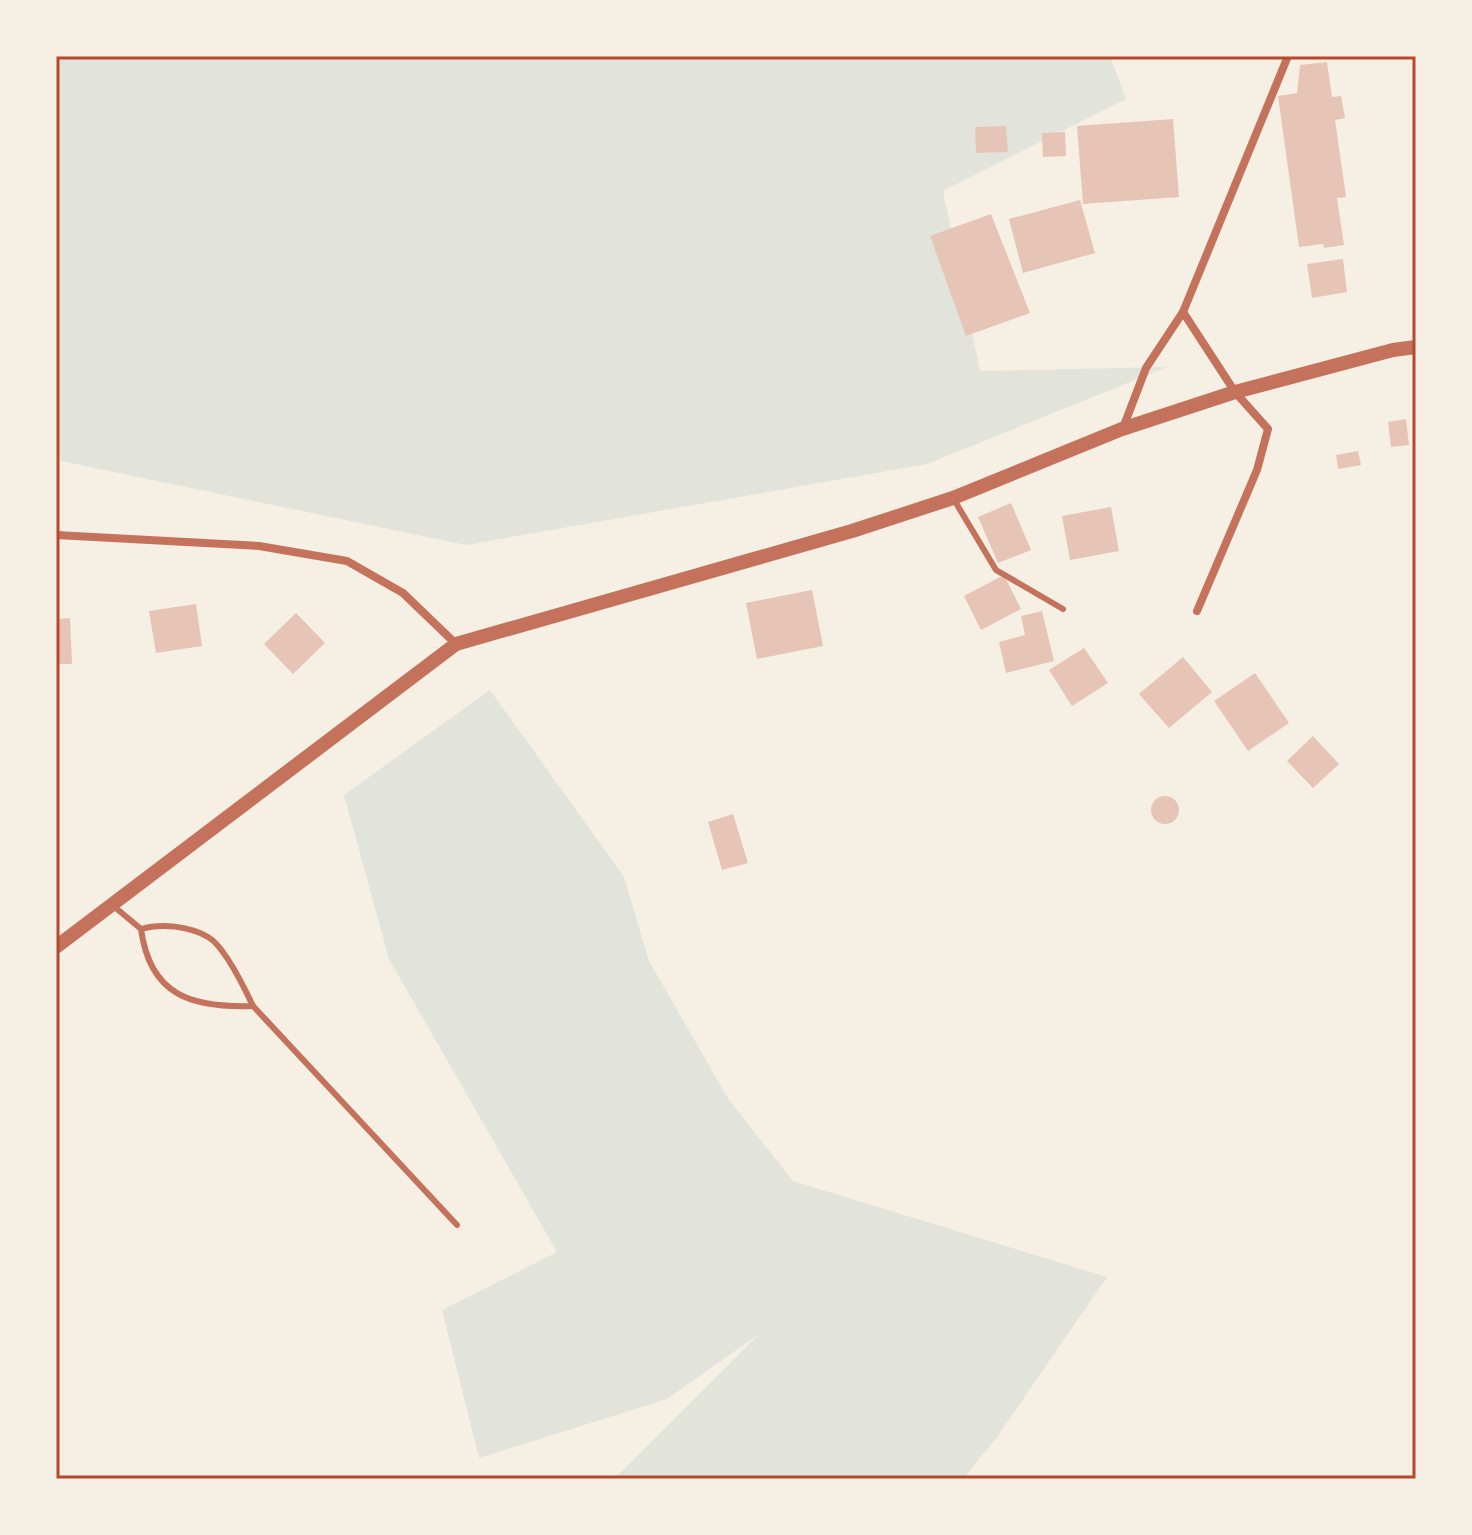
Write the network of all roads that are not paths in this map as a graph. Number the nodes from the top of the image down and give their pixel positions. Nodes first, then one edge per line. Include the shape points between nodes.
1 (1288, 56) edge
2 (1183, 312) junction
3 (1416, 347) edge
4 (1235, 392) junction
5 (1122, 429) junction
6 (953, 498) junction
7 (56, 535) edge
8 (1063, 609) dead end
9 (1197, 611) dead end
10 (456, 644) junction
11 (111, 904) junction
12 (141, 929) junction
13 (56, 947) edge
14 (253, 1006) junction
15 (457, 1225) dead end

1 - 2 street
2 - 4 street
2 - 5 street via 1146,368
3 - 4 street
4 - 5 street
4 - 9 street via 1268,429 1257,470
5 - 6 street
6 - 8 lane via 996,570
6 - 10 street
7 - 10 street via 259,546 347,561 403,593
10 - 11 street
11 - 12 lane
11 - 13 street
12 - 14 lane via 171,926 211,938
12 - 14 lane via 144,952 166,986 200,1003
14 - 15 lane

